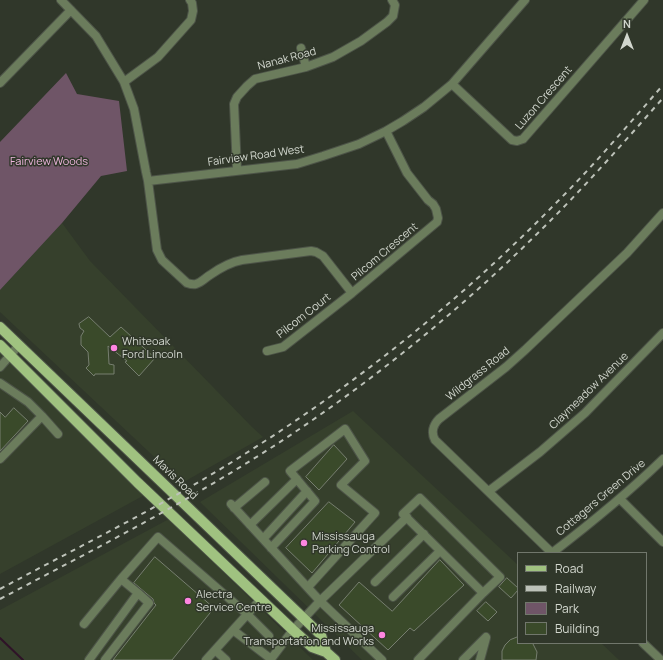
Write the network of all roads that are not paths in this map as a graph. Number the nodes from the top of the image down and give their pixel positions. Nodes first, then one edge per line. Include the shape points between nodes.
1 (61, 0) edge
2 (190, 0) edge
3 (392, 0) edge
4 (524, 0) edge
5 (644, 0) edge
6 (71, 10) junction
7 (301, 48) dead end
8 (306, 67) junction
9 (124, 82) junction
10 (0, 83) edge
11 (452, 84) junction
12 (386, 132) junction
13 (237, 170) junction
14 (148, 181) junction
15 (663, 213) edge
16 (352, 293) junction
17 (0, 327) edge
18 (663, 333) edge
19 (0, 345) edge
20 (19, 345) junction
21 (267, 351) dead end
22 (10, 355) junction
23 (0, 367) edge
24 (0, 383) edge
25 (42, 416) junction
26 (58, 434) dead end
27 (0, 459) edge
28 (663, 459) edge
29 (297, 479) junction
30 (265, 482) dead end
31 (307, 491) junction
32 (489, 492) junction
33 (620, 499) junction
34 (406, 517) junction
35 (250, 525) junction
36 (424, 534) junction
37 (263, 538) junction
38 (663, 542) edge
39 (271, 548) junction
40 (440, 550) junction
41 (551, 552) edge
42 (553, 552) edge
43 (121, 579) junction
44 (374, 582) dead end
45 (308, 587) junction
46 (138, 593) junction
47 (483, 593) junction
48 (393, 598) dead end
49 (261, 600) junction
50 (320, 601) junction
51 (247, 614) junction
52 (303, 619) junction
53 (84, 624) dead end
54 (233, 630) junction
55 (293, 630) junction
56 (270, 636) dead end
57 (644, 644) edge
58 (215, 650) junction
59 (326, 652) junction
60 (89, 660) edge
61 (105, 660) edge
62 (206, 660) edge
63 (226, 660) edge
64 (270, 660) edge
65 (335, 660) edge
66 (382, 660) edge
67 (418, 660) edge
68 (463, 660) edge
69 (480, 660) edge
70 (661, 660) edge

1 - 6 street, Pilcom Crescent
2 - 9 street via 194,11 191,20 158,57
3 - 8 street, Nanak Road via 395,5 393,16 387,22 333,57
4 - 11 street, Fairview Road West
5 - 11 street, Luzon Crescent via 523,139 512,140
6 - 9 street, Pilcom Crescent via 96,36
6 - 10 street
7 - 8 street
8 - 13 street, Nanak Road via 255,79 237,98 234,104
9 - 14 street, Pilcom Crescent via 134,109
11 - 12 street, Fairview Road West via 424,107
12 - 13 street, Fairview Road West via 359,144 297,164
12 - 16 street, Pilcom Crescent via 407,173 433,204 438,218 435,224
13 - 14 street, Fairview Road West
14 - 16 street, Pilcom Crescent via 157,250 162,260 187,283 196,284 234,262 311,251 323,256
15 - 32 street, Wildgrass Road via 627,253 525,350 435,424 432,433 435,440
16 - 21 street, Pilcom Court via 283,347
17 - 20 main road, Mavis Road
18 - 32 street, Claymeadow Avenue via 585,413
19 - 22 main road, Mavis Road
20 - 22 street
20 - 52 main road, Mavis Road
22 - 23 street
22 - 49 main road, Mavis Road via 137,482
24 - 25 street via 28,402
25 - 26 street
25 - 27 street
28 - 33 street, Cottagers Green Drive
29 - 31 street
29 - 35 street
29 - 45 street via 290,471 345,429 365,461 341,485 375,513
30 - 35 street via 232,506
31 - 37 street
31 - 39 street via 315,501
32 - 41 street, Wildgrass Road
33 - 38 street
33 - 42 street, Cottagers Green Drive
34 - 36 street
34 - 47 street via 403,514 420,498 500,577
34 - 50 street
35 - 37 street
36 - 40 street
36 - 44 street
37 - 39 street
39 - 45 street
40 - 47 street
40 - 48 street
43 - 46 street
43 - 51 street via 158,536
43 - 53 street
45 - 50 street
46 - 60 street
46 - 61 street via 149,603
47 - 67 street
49 - 51 street
49 - 55 main road, Mavis Road
50 - 52 street
50 - 66 street
51 - 54 street
51 - 56 street
52 - 55 street
52 - 59 main road, Mavis Road via 320,635
54 - 58 street
54 - 64 street
55 - 59 main road, Mavis Road via 312,647
55 - 64 street
57 - 70 street
58 - 62 street
58 - 63 street
59 - 65 main road, Mavis Road
68 - 69 street via 486,637

